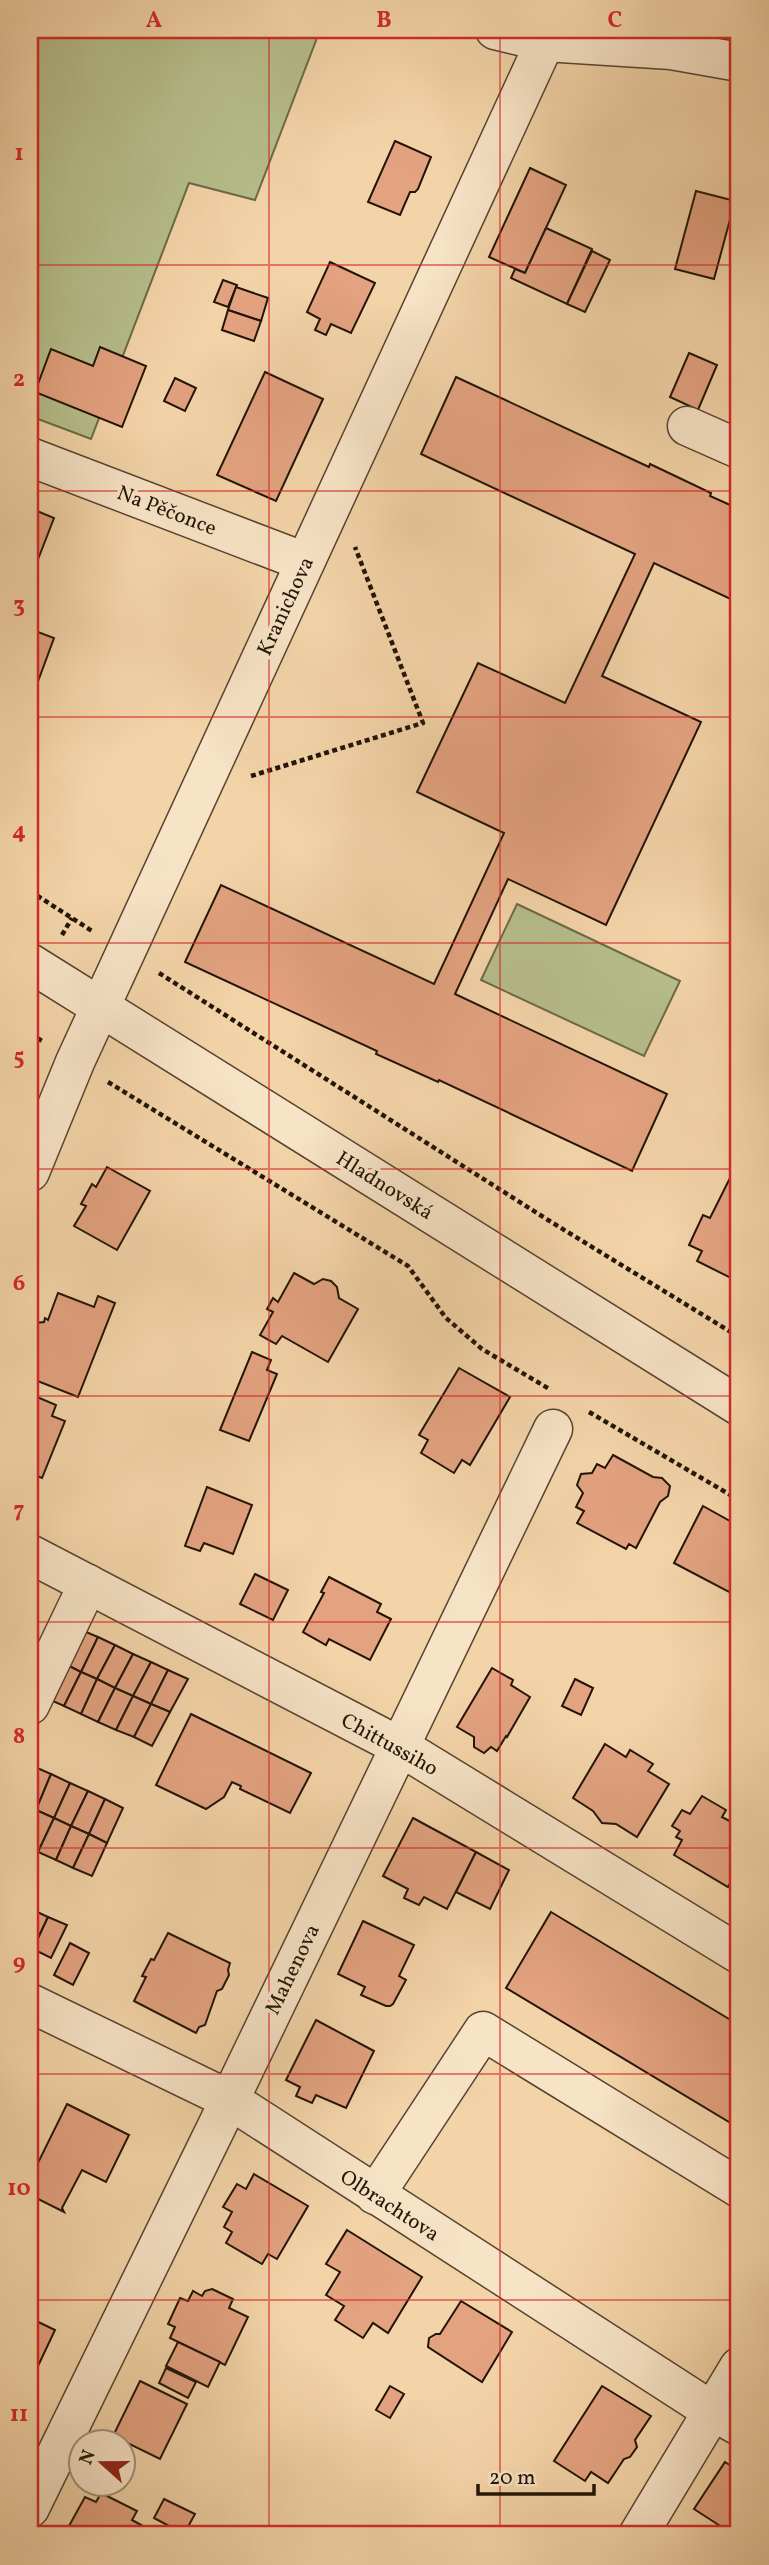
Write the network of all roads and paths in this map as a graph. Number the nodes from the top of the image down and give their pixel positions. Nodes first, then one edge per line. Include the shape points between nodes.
1 (495, 30) edge
2 (545, 42) junction
3 (739, 62) edge
4 (687, 426) dead end
5 (739, 449) edge
6 (30, 457) edge
7 (335, 497) junction
8 (305, 562) junction
9 (200, 792) junction
10 (30, 891) edge
11 (72, 918) junction
12 (62, 935) dead end
13 (127, 952) junction
14 (30, 964) edge
15 (100, 1008) junction
16 (30, 1034) edge
17 (75, 1062) junction
18 (30, 1172) edge
19 (739, 1337) edge
20 (739, 1406) edge
21 (564, 1409) junction
22 (739, 1500) edge
23 (30, 1553) edge
24 (88, 1584) junction
25 (30, 1705) edge
26 (399, 1746) junction
27 (739, 1954) edge
28 (30, 2003) edge
29 (230, 2100) junction
30 (739, 2188) edge
31 (375, 2195) junction
32 (739, 2367) edge
33 (726, 2419) edge
34 (30, 2508) edge
35 (638, 2535) edge

1 - 2 street
2 - 3 street via 671,50
2 - 7 street, Kranichova
4 - 5 street
6 - 8 street, Na Pěčonce
7 - 8 street, Kranichova
7 - 9 path via 423,723
8 - 9 street, Kranichova
9 - 13 street, Kranichova
10 - 11 path
11 - 12 path
11 - 13 path
13 - 15 street, Kranichova
13 - 19 path
14 - 15 street, Hladnovská
15 - 17 street, Kranichova
15 - 20 street, Hladnovská
16 - 17 path
17 - 18 street, Kranichova
17 - 21 path via 408,1266 446,1318
21 - 22 path
21 - 26 street, Mahenova
23 - 24 street, Chittussiho
24 - 25 street
24 - 26 street, Chittussiho
26 - 27 street, Chittussiho
26 - 29 street, Mahenova
28 - 29 street, Olbrachtova
29 - 31 street, Olbrachtova
29 - 34 street, Mahenova
30 - 31 street via 483,2031
31 - 33 street, Olbrachtova
32 - 33 street
33 - 35 street

